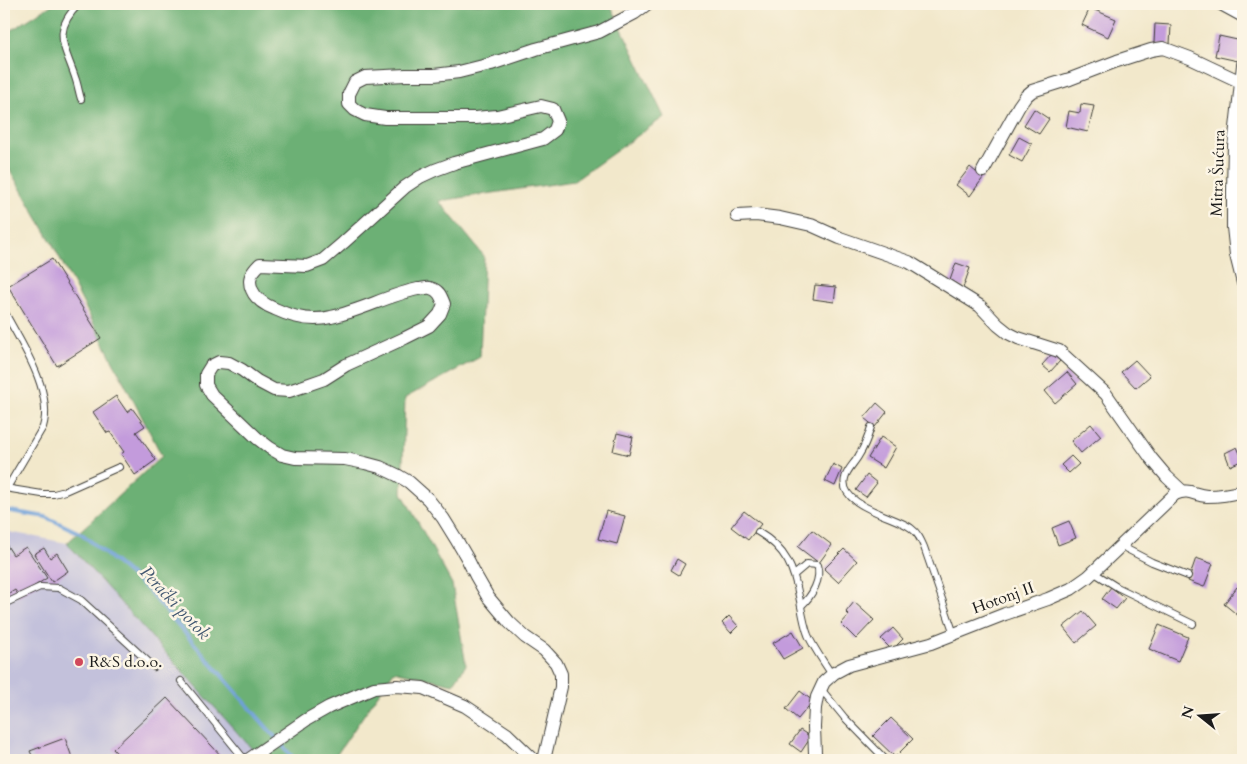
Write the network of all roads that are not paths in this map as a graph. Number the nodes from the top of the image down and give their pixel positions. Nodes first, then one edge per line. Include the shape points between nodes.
1 (79, 4) edge
2 (647, 4) edge
3 (1221, 4) edge
4 (1243, 16) edge
5 (1243, 65) edge
6 (1241, 82) junction
7 (81, 99) dead end
8 (1238, 169) edge
9 (983, 170) dead end
10 (737, 216) dead end
11 (1243, 283) edge
12 (4, 311) edge
13 (872, 427) dead end
14 (119, 467) dead end
15 (5, 488) edge
16 (1182, 491) junction
17 (1243, 491) edge
18 (758, 532) dead end
19 (1120, 546) junction
20 (1093, 572) junction
21 (794, 576) junction
22 (1188, 576) dead end
23 (4, 604) edge
24 (801, 606) junction
25 (1193, 624) dead end
26 (954, 634) junction
27 (154, 667) dead end
28 (832, 675) junction
29 (181, 681) dead end
30 (821, 689) junction
31 (249, 759) edge
32 (534, 760) edge
33 (544, 760) edge
34 (817, 760) edge
35 (886, 760) edge

1 - 7 lane via 64,24 62,43
2 - 33 street via 628,18 599,32 491,64 459,72 366,77 356,82 349,94 349,104 365,115 475,118 541,106 553,109 558,121 555,130 543,139 454,163 420,178 405,187 323,260 308,266 260,264 252,272 249,284 259,300 298,318 330,318 429,287 440,293 444,304 429,326 346,365 324,379 290,391 274,390 229,363 219,362 206,374 206,385 212,395 270,448 295,458 365,462 397,474 428,499 456,539 488,597 509,622 544,650 561,674 561,687
3 - 4 street
5 - 6 street, Mitra Šućura
6 - 8 street, Mitra Šućura via 1234,146
6 - 9 street via 1163,48 1117,60 1070,80 1032,91 1019,106
8 - 11 street, Mitra Šućura via 1233,227
10 - 16 street via 756,215 811,225 909,262 980,306 1008,333 1059,351 1106,394 1151,458
12 - 15 lane via 37,376 46,410 43,427
13 - 26 lane via 860,455 844,479 845,488 860,504 910,527 918,534
14 - 15 lane via 54,494
16 - 17 street via 1205,496
16 - 19 street, Hotonj II
18 - 21 lane via 780,548
19 - 20 street, Hotonj II
19 - 22 lane
20 - 25 lane
20 - 26 street, Hotonj II via 1048,599
21 - 24 lane
21 - 24 lane via 807,564 817,565 820,571 814,588
23 - 27 lane via 40,587 59,588 81,600
24 - 28 lane via 808,634
26 - 28 street, Hotonj II via 848,665
28 - 30 street, Hotonj II
29 - 31 lane
30 - 34 street, Hotonj II via 815,708
30 - 35 lane
31 - 32 street via 329,707 374,688 397,686 423,688 464,706 507,734

